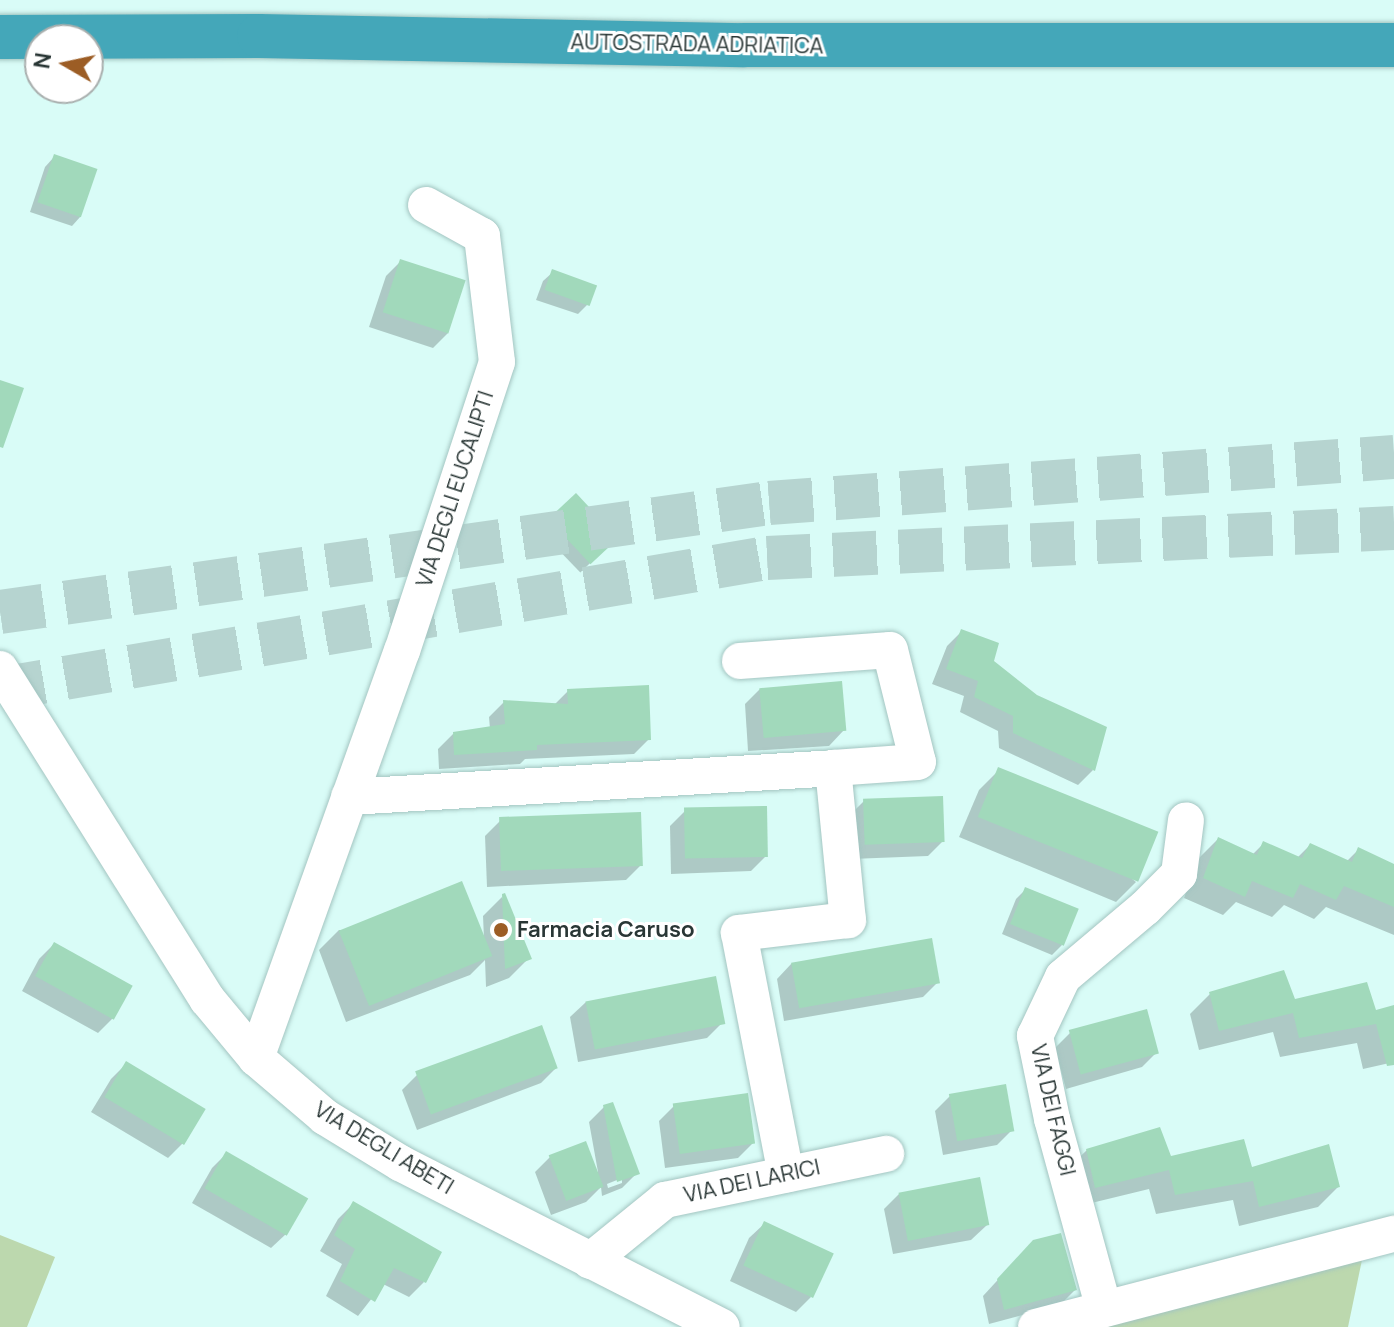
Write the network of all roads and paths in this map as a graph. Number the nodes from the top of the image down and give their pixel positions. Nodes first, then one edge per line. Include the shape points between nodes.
1 (0, 37) edge
2 (744, 45) junction
3 (1394, 45) edge
4 (1394, 74) edge
5 (426, 205) dead end
6 (740, 661) dead end
7 (0, 669) edge
8 (833, 768) junction
9 (349, 797) junction
10 (1186, 820) dead end
11 (256, 1058) junction
12 (886, 1154) dead end
13 (786, 1174) junction
14 (1394, 1234) edge
15 (590, 1261) junction
16 (1104, 1309) junction
17 (722, 1327) edge
18 (1036, 1327) edge

1 - 2 highway, AUTOSTRADA ADRIATICA
2 - 3 highway, AUTOSTRADA ADRIATICA
2 - 4 highway via 1054,66
5 - 9 street, VIA DEGLI EUCALIPTI via 482,236 497,362
6 - 8 street via 890,650 918,762
7 - 11 street, VIA DEGLI ABETI via 207,999
8 - 9 street
8 - 13 street via 848,920 739,933
9 - 11 street, VIA DEGLI EUCALIPTI
10 - 16 street, VIA DEI FAGGI via 1179,874 1063,977 1035,1036
11 - 15 street, VIA DEGLI ABETI via 325,1117 362,1140
12 - 13 street, VIA DEI LARICI
13 - 15 street, VIA DEI LARICI via 665,1200
14 - 16 street
15 - 17 street, VIA DEGLI ABETI
16 - 18 street

